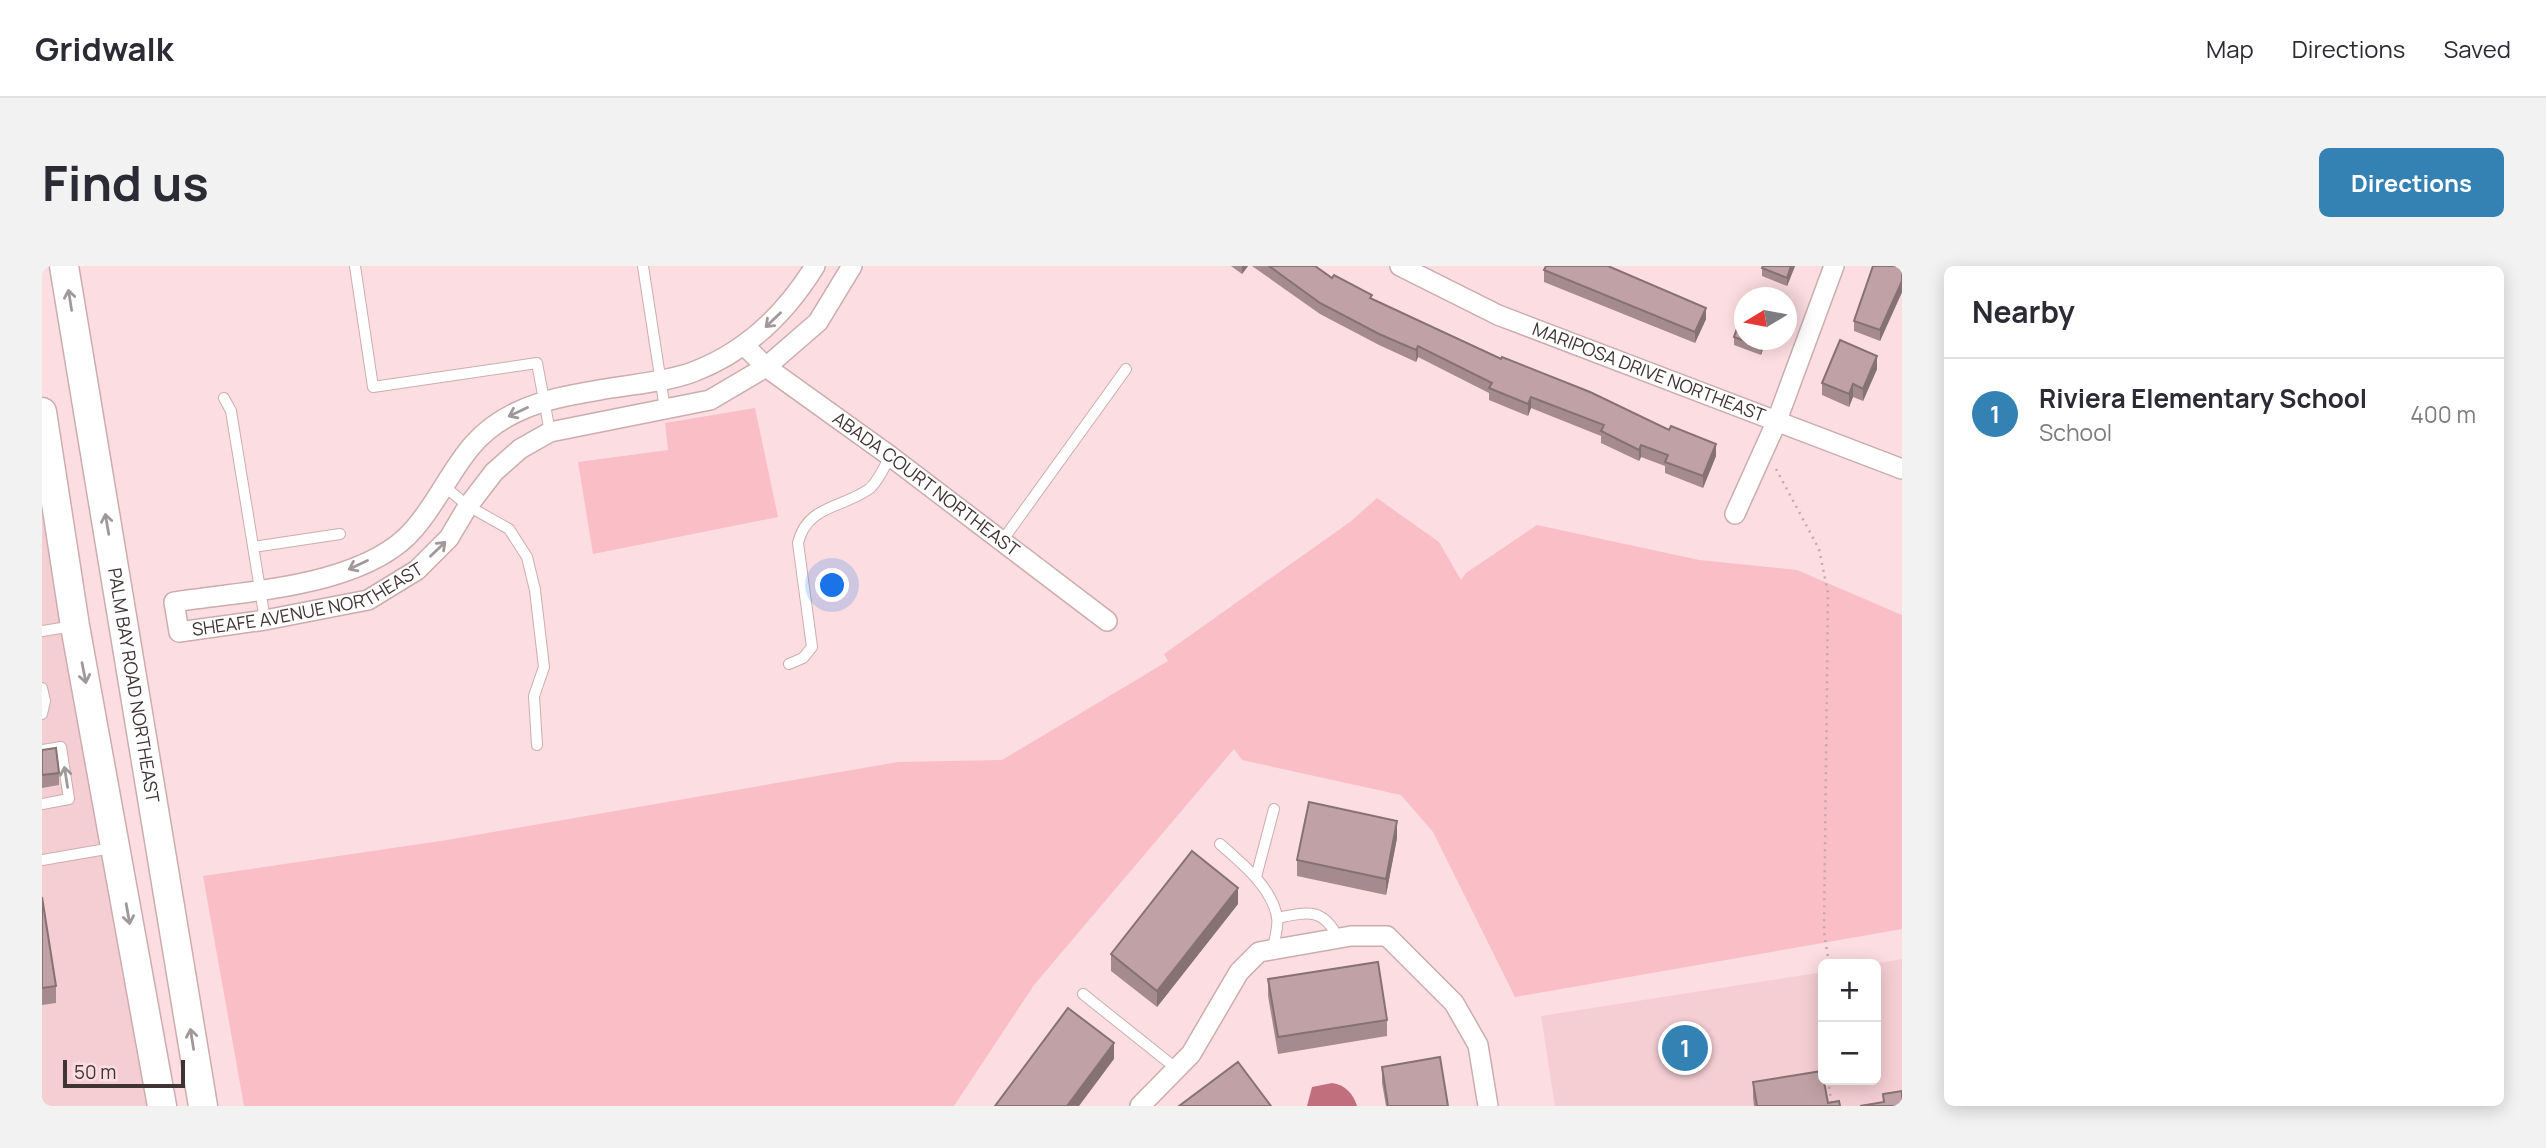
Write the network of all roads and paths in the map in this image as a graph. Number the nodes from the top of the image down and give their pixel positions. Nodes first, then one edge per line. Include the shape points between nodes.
1 (64, 266) edge
2 (355, 266) edge
3 (643, 266) edge
4 (815, 266) edge
5 (852, 266) edge
6 (1400, 266) edge
7 (1834, 266) edge
8 (745, 346) junction
9 (766, 367) junction
10 (1126, 369) dead end
11 (660, 379) junction
12 (224, 398) dead end
13 (545, 401) junction
14 (665, 409) junction
15 (42, 412) edge
16 (1776, 423) junction
17 (550, 432) junction
18 (890, 456) junction
19 (1776, 458) dead end
20 (1902, 469) edge
21 (444, 486) junction
22 (468, 506) junction
23 (1735, 514) dead end
24 (340, 534) dead end
25 (1002, 541) junction
26 (253, 547) junction
27 (260, 589) junction
28 (265, 620) junction
29 (1107, 621) dead end
30 (75, 626) junction
31 (42, 631) edge
32 (789, 664) dead end
33 (42, 688) edge
34 (42, 714) edge
35 (537, 745) dead end
36 (42, 750) edge
37 (42, 804) edge
38 (1274, 809) dead end
39 (1220, 844) dead end
40 (116, 847) junction
41 (42, 860) edge
42 (1256, 877) junction
43 (1277, 918) junction
44 (1338, 938) junction
45 (1273, 950) junction
46 (1828, 959) edge
47 (1083, 994) dead end
48 (1177, 1069) junction
49 (1829, 1085) edge
50 (162, 1106) edge
51 (203, 1106) edge
52 (1140, 1106) edge
53 (1488, 1106) edge
54 (1832, 1106) edge

51 -> 1 main road, PALM BAY ROAD NORTHEAST
2 - 13 lane via 373,387 537,363
3 - 11 lane
4 -> 8 street, SHEAFE AVENUE NORTHEAST via 779,315
5 - 9 street, SHEAFE AVENUE NORTHEAST via 818,322
6 - 16 street, MARIPOSA DRIVE NORTHEAST via 1498,315
7 - 16 street
8 - 9 street, ABADA COURT NORTHEAST
8 - 11 street, SHEAFE AVENUE NORTHEAST via 692,373
9 - 14 street, SHEAFE AVENUE NORTHEAST via 710,400
9 - 18 street, ABADA COURT NORTHEAST
10 - 25 lane
11 - 13 street, SHEAFE AVENUE NORTHEAST
11 - 14 lane
12 - 26 lane via 231,411
13 - 17 lane
13 -> 21 street, SHEAFE AVENUE NORTHEAST via 490,427 463,453
14 - 17 street, SHEAFE AVENUE NORTHEAST
15 - 30 main road
16 - 20 street, MARIPOSA DRIVE NORTHEAST
16 - 23 street
17 - 22 street, SHEAFE AVENUE NORTHEAST via 511,456
18 - 25 street, ABADA COURT NORTHEAST
18 - 32 lane via 871,488 816,513 801,530 798,542 812,647
19 - 46 path via 1776,470 1819,550 1828,593 1824,932
21 - 22 lane
21 -> 27 street, SHEAFE AVENUE NORTHEAST via 413,531 384,553 344,572
28 -> 22 street, SHEAFE AVENUE NORTHEAST via 368,600 416,570 449,538
22 - 35 lane via 509,529 527,558 544,667 534,696
24 - 26 lane
25 - 29 street, ABADA COURT NORTHEAST
26 - 27 lane
27 - 28 lane
27 - 28 street, SHEAFE AVENUE NORTHEAST via 174,602 179,632
30 - 31 lane
30 -> 40 main road
33 - 34 lane
37 -> 36 lane via 69,799 61,747
38 - 42 lane
39 - 42 lane
40 - 41 lane
40 -> 50 main road
42 - 43 lane
43 - 44 lane via 1316,914 1326,918
43 - 45 lane
44 - 45 street
44 - 53 street via 1387,936 1454,1003 1478,1045
45 - 48 street via 1259,952 1239,972 1191,1054
47 - 48 lane
48 - 52 street
49 - 54 path

